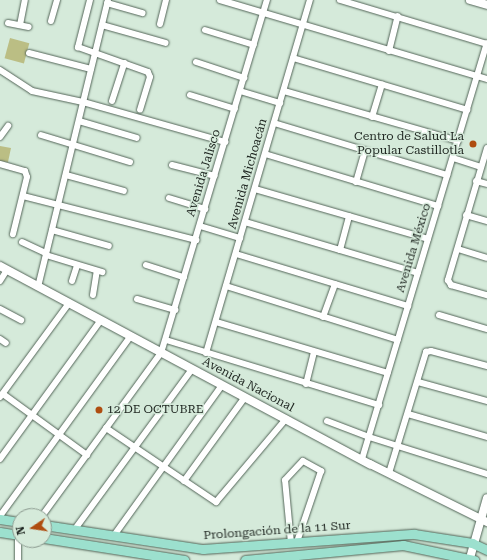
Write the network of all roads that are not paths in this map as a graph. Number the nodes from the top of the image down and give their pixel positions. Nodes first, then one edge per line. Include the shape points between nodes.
1 (25, 0) edge
2 (57, 0) edge
3 (90, 0) edge
4 (166, 0) edge
5 (220, 0) edge
6 (267, 0) edge
7 (310, 0) edge
8 (340, 0) edge
9 (470, 0) edge
10 (108, 1) edge
11 (487, 5) edge
12 (263, 12) junction
13 (143, 13) dead end
14 (398, 16) junction
15 (51, 21) dead end
16 (8, 23) dead end
17 (160, 24) dead end
18 (20, 25) junction
19 (302, 25) junction
20 (102, 26) junction
21 (28, 27) dead end
22 (205, 30) dead end
23 (166, 43) dead end
24 (487, 43) edge
25 (254, 45) junction
26 (390, 50) junction
27 (29, 53) dead end
28 (95, 54) junction
29 (293, 58) junction
30 (196, 62) dead end
31 (124, 64) junction
32 (91, 69) junction
33 (0, 70) edge
34 (477, 76) junction
35 (244, 78) junction
36 (487, 79) edge
37 (382, 84) junction
38 (240, 91) junction
39 (284, 91) junction
40 (190, 95) dead end
41 (112, 101) dead end
42 (83, 102) junction
43 (280, 103) junction
44 (235, 109) junction
45 (140, 110) dead end
46 (467, 110) junction
47 (372, 117) junction
48 (79, 121) junction
49 (274, 124) junction
50 (8, 126) dead end
51 (40, 135) dead end
52 (0, 137) edge
53 (137, 138) dead end
54 (458, 141) junction
55 (225, 142) junction
56 (73, 144) junction
57 (365, 151) junction
58 (487, 151) edge
59 (265, 154) junction
60 (453, 158) junction
61 (130, 162) dead end
62 (0, 164) edge
63 (172, 165) dead end
64 (481, 167) junction
65 (66, 175) junction
66 (215, 176) junction
67 (447, 176) junction
68 (476, 181) junction
69 (356, 182) junction
70 (487, 184) edge
71 (255, 189) junction
72 (124, 191) dead end
73 (23, 196) junction
74 (169, 198) dead end
75 (58, 204) junction
76 (438, 206) junction
77 (205, 209) junction
78 (466, 215) junction
79 (349, 216) junction
80 (487, 221) edge
81 (245, 222) junction
82 (200, 226) junction
83 (52, 230) junction
84 (13, 234) dead end
85 (240, 238) junction
86 (428, 239) junction
87 (196, 240) junction
88 (22, 242) dead end
89 (109, 246) dead end
90 (458, 249) junction
91 (340, 250) junction
92 (46, 254) junction
93 (236, 254) junction
94 (487, 258) edge
95 (146, 265) dead end
96 (77, 266) junction
97 (3, 268) edge
98 (418, 273) junction
99 (184, 277) junction
100 (0, 281) edge
101 (72, 281) dead end
102 (335, 284) junction
103 (226, 286) junction
104 (38, 287) junction
105 (93, 295) dead end
106 (487, 295) edge
107 (137, 299) dead end
108 (69, 303) junction
109 (408, 306) junction
110 (0, 309) edge
111 (175, 310) junction
112 (439, 315) dead end
113 (323, 317) junction
114 (21, 320) dead end
115 (101, 320) junction
116 (216, 322) junction
117 (487, 329) edge
118 (130, 336) junction
119 (0, 339) edge
120 (166, 340) junction
121 (398, 340) junction
122 (6, 343) dead end
123 (314, 352) junction
124 (162, 353) junction
125 (206, 353) junction
126 (487, 366) edge
127 (192, 369) junction
128 (388, 373) junction
129 (418, 382) junction
130 (306, 384) junction
131 (222, 385) junction
132 (1, 396) edge
133 (245, 397) junction
134 (487, 400) edge
135 (379, 405) junction
136 (408, 414) junction
137 (32, 415) junction
138 (286, 419) junction
139 (327, 420) dead end
140 (106, 428) junction
141 (59, 435) junction
142 (369, 437) junction
143 (487, 437) edge
144 (398, 446) junction
145 (134, 448) junction
146 (87, 455) junction
147 (0, 459) edge
148 (362, 459) junction
149 (163, 467) junction
150 (389, 473) junction
151 (487, 474) edge
152 (184, 481) junction
153 (487, 498) edge
154 (48, 508) edge
155 (0, 517) edge
156 (12, 520) edge
157 (484, 521) edge
158 (52, 526) edge
159 (75, 530) junction
160 (0, 532) edge
161 (12, 534) edge
162 (115, 534) junction
163 (52, 539) edge
164 (294, 542) junction
165 (472, 543) junction
166 (18, 548) edge
167 (487, 550) edge
168 (472, 559) edge
169 (18, 560) edge
170 (184, 560) edge
171 (245, 560) edge

1 - 18 street
2 - 15 street
3 - 28 street via 78,47
4 - 17 street
5 - 12 street
6 - 12 street, Avenida Jalisco
7 - 19 street, Avenida Michoacán
8 - 14 street
9 - 11 main road
10 - 13 street
10 - 20 street
12 - 19 street
12 - 25 street, Avenida Jalisco
14 - 24 street
14 - 26 street
16 - 18 street
18 - 21 street
19 - 26 street
19 - 29 street, Avenida Michoacán
20 - 23 street
20 - 28 street
22 - 25 street
24 - 34 street, Avenida México
25 - 35 street, Avenida Jalisco
26 - 34 street
27 - 32 street
28 - 31 street
28 - 32 street
29 - 37 street
29 - 39 street, Avenida Michoacán
30 - 35 street
31 - 41 street
31 - 45 street via 148,72 150,77
32 - 42 street
33 - 42 street via 32,91
34 - 36 street
34 - 46 street, Avenida México
35 - 38 street, Avenida Jalisco
37 - 46 street
37 - 47 street
38 - 43 street
38 - 44 street, Avenida Jalisco
39 - 43 street, Avenida Michoacán
39 - 47 street
40 - 44 street
42 - 48 street
42 - 55 street
43 - 49 street, Avenida Michoacán
44 - 55 street, Avenida Jalisco
46 - 54 street, Avenida México
47 - 54 street
48 - 53 street
48 - 56 street
49 - 57 street
49 - 59 street, Avenida Michoacán
50 - 52 street
51 - 56 street
54 - 60 street, Avenida México
55 - 66 street, Avenida Jalisco
56 - 61 street
56 - 65 street
57 - 67 street
57 - 69 street
58 - 64 street
59 - 69 street
59 - 71 street, Avenida Michoacán
60 - 64 street
60 - 67 street, Avenida México
62 - 73 street via 24,171 28,177
63 - 66 street
64 - 68 street
65 - 72 street
65 - 75 street
66 - 77 street, Avenida Jalisco
67 - 76 street, Avenida México
68 - 70 street
68 - 78 street
69 - 76 street
71 - 79 street
71 - 81 street, Avenida Michoacán
73 - 75 street
73 - 84 street
74 - 77 street
75 - 83 street
75 - 87 street
76 - 86 street, Avenida México
77 - 82 street, Avenida Jalisco
78 - 80 street
78 - 90 street
79 - 86 street
79 - 91 street
81 - 85 street, Avenida Michoacán
81 - 91 street
82 - 85 street
82 - 87 street, Avenida Jalisco
83 - 89 street
83 - 92 street
85 - 93 street, Avenida Michoacán
86 - 98 street, Avenida México
87 - 99 street, Avenida Jalisco
88 - 92 street
90 - 94 street
90 - 106 street via 449,283
91 - 98 street
92 - 96 street
92 - 104 street
93 - 102 street
93 - 103 street, Avenida Michoacán
95 - 99 street
96 - 101 street
96 - 105 street via 100,272
97 - 100 street
97 - 104 main road, Avenida Nacional
98 - 109 street, Avenida México
99 - 111 street, Avenida Jalisco
102 - 109 street
102 - 113 street
103 - 113 street
103 - 116 street, Avenida Michoacán
104 - 108 main road, Avenida Nacional
107 - 111 street
108 - 115 main road, Avenida Nacional
108 - 132 street
109 - 121 street, Avenida México
110 - 114 street
111 - 120 street, Avenida Jalisco
112 - 117 street
113 - 121 street
115 - 118 main road, Avenida Nacional
115 - 137 street
116 - 123 street
116 - 125 street, Avenida Michoacán
118 - 124 main road, Avenida Nacional
118 - 141 street
119 - 122 street
120 - 124 street, Avenida Jalisco
120 - 125 street
121 - 128 street, Avenida México
123 - 128 street
123 - 130 street
124 - 127 main road, Avenida Nacional
124 - 140 street, Avenida Jalisco
125 - 130 street
126 - 129 street via 428,350
127 - 131 main road, Avenida Nacional
127 - 145 street
128 - 135 street, Avenida México
129 - 134 street
129 - 136 street
130 - 135 street
131 - 133 main road, Avenida Nacional
131 - 149 street
132 - 137 street
133 - 138 main road, Avenida Nacional
133 - 152 street
135 - 142 street, Avenida México
136 - 143 street
136 - 144 street
137 - 141 street
137 - 147 street
138 - 148 main road, Avenida Nacional
138 - 152 street via 218,502 214,502
139 - 142 street
140 - 145 street
140 - 146 street, Avenida Jalisco
141 - 146 street
141 - 155 street
142 - 144 street
142 - 148 street, Avenida México
144 - 150 street
144 - 151 street
145 - 149 street
145 - 159 street
146 - 154 street, Avenida Jalisco
148 - 150 main road, Avenida Nacional
149 - 152 street
149 - 162 street
150 - 157 main road, Avenida Nacional
153 - 157 main road
155 - 156 main road
157 - 165 main road
158 - 159 main road, Prolongación de la 11 Sur
159 - 162 main road, Prolongación de la 11 Sur
160 - 161 main road
162 - 164 main road, Prolongación de la 11 Sur via 203,549
163 - 170 main road
164 - 164 street via 301,530 321,471 303,461 285,480 289,531
164 - 165 main road, Prolongación de la 11 Sur via 414,534
165 - 167 main road, Prolongación de la 11 Sur
165 - 168 main road
166 - 169 street
168 - 171 main road, Prolongación de la 11 Sur via 403,545

